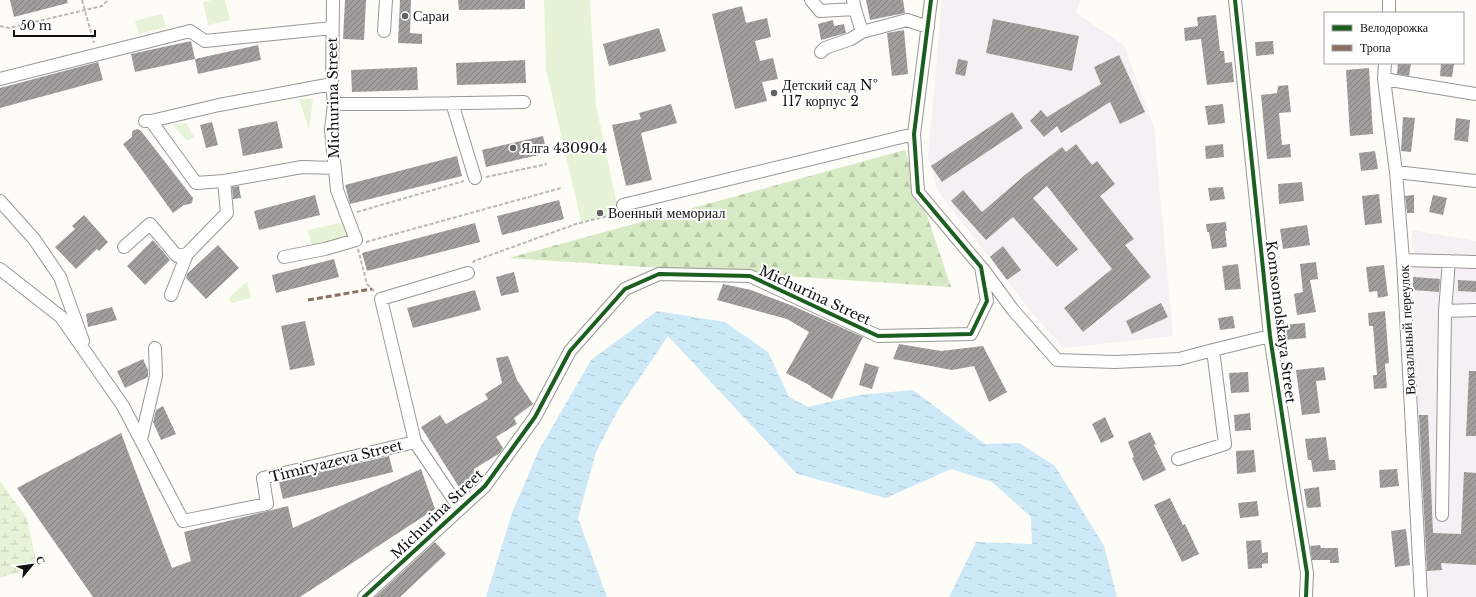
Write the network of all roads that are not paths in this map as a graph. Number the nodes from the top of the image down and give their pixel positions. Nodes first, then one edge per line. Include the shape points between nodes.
1 (333, 0) edge
2 (386, 0) edge
3 (811, 0) edge
4 (931, 0) edge
5 (1235, 0) edge
6 (1389, 0) edge
7 (854, 5) edge
8 (1388, 12) edge
9 (928, 27) junction
10 (332, 28) junction
11 (384, 32) dead end
12 (862, 32) junction
13 (821, 52) dead end
14 (1386, 64) edge
15 (0, 79) edge
16 (1384, 79) junction
17 (332, 84) junction
18 (1476, 94) edge
19 (524, 102) dead end
20 (452, 103) junction
21 (334, 104) junction
22 (914, 134) junction
23 (335, 168) junction
24 (1396, 172) junction
25 (475, 178) road end
26 (224, 181) junction
27 (1476, 181) edge
28 (0, 201) edge
29 (623, 205) dead end
30 (124, 247) dead end
31 (187, 254) junction
32 (284, 257) dead end
33 (1403, 260) junction
34 (1449, 261) junction
35 (1476, 262) edge
36 (981, 267) junction
37 (0, 269) edge
38 (468, 273) dead end
39 (171, 295) dead end
40 (1476, 310) edge
41 (1445, 311) junction
42 (1270, 336) junction
43 (155, 348) dead end
44 (1213, 350) junction
45 (89, 358) junction
46 (141, 440) junction
47 (414, 442) junction
48 (1178, 460) dead end
49 (460, 509) junction
50 (1442, 515) dead end
51 (364, 597) edge
52 (1306, 597) edge
53 (1421, 597) edge

1 - 10 street, Michurina Street
2 - 11 street
3 - 7 street via 820,11
4 - 9 street
5 - 42 street, Komsomolskaya Street
6 - 8 street
7 - 12 street
9 - 12 street via 907,20
9 - 22 street
10 - 15 street via 205,41 190,31
10 - 17 street, Michurina Street
12 - 13 street
14 - 16 street, Вокзальный переулок
16 - 18 street
16 - 24 street, Вокзальный переулок
17 - 21 street, Michurina Street
17 - 26 street via 148,121 196,183
19 - 20 street
20 - 21 street
20 - 25 street
21 - 23 street, Michurina Street via 331,130
22 - 29 street
22 - 36 street via 918,192
23 - 26 street via 302,167
23 - 32 street, Michurina Street via 337,190 357,242
24 - 27 street
24 - 33 street, Вокзальный переулок
26 - 31 street via 227,213
28 - 45 street via 34,239 60,277
30 - 31 street via 150,224 177,256
31 - 39 street
33 - 34 street
33 - 53 street, Вокзальный переулок
34 - 35 street
34 - 41 street
36 - 44 street via 1013,310 1057,360 1115,362 1179,359
36 - 49 street, Michurina Street via 987,301 971,334 878,336 750,276 659,274 625,289 570,351 535,417 485,486
37 - 45 street via 61,317
38 - 47 street via 381,299
40 - 41 street
41 - 50 street
42 - 44 street
42 - 52 street, Komsomolskaya Street via 1307,572
43 - 46 street via 156,376
44 - 48 street via 1224,444
45 - 46 street via 123,406
46 - 47 street, Timiryazeva Street via 183,521 267,504 263,478
47 - 49 street, Timiryazeva Street
49 - 51 street, Michurina Street

